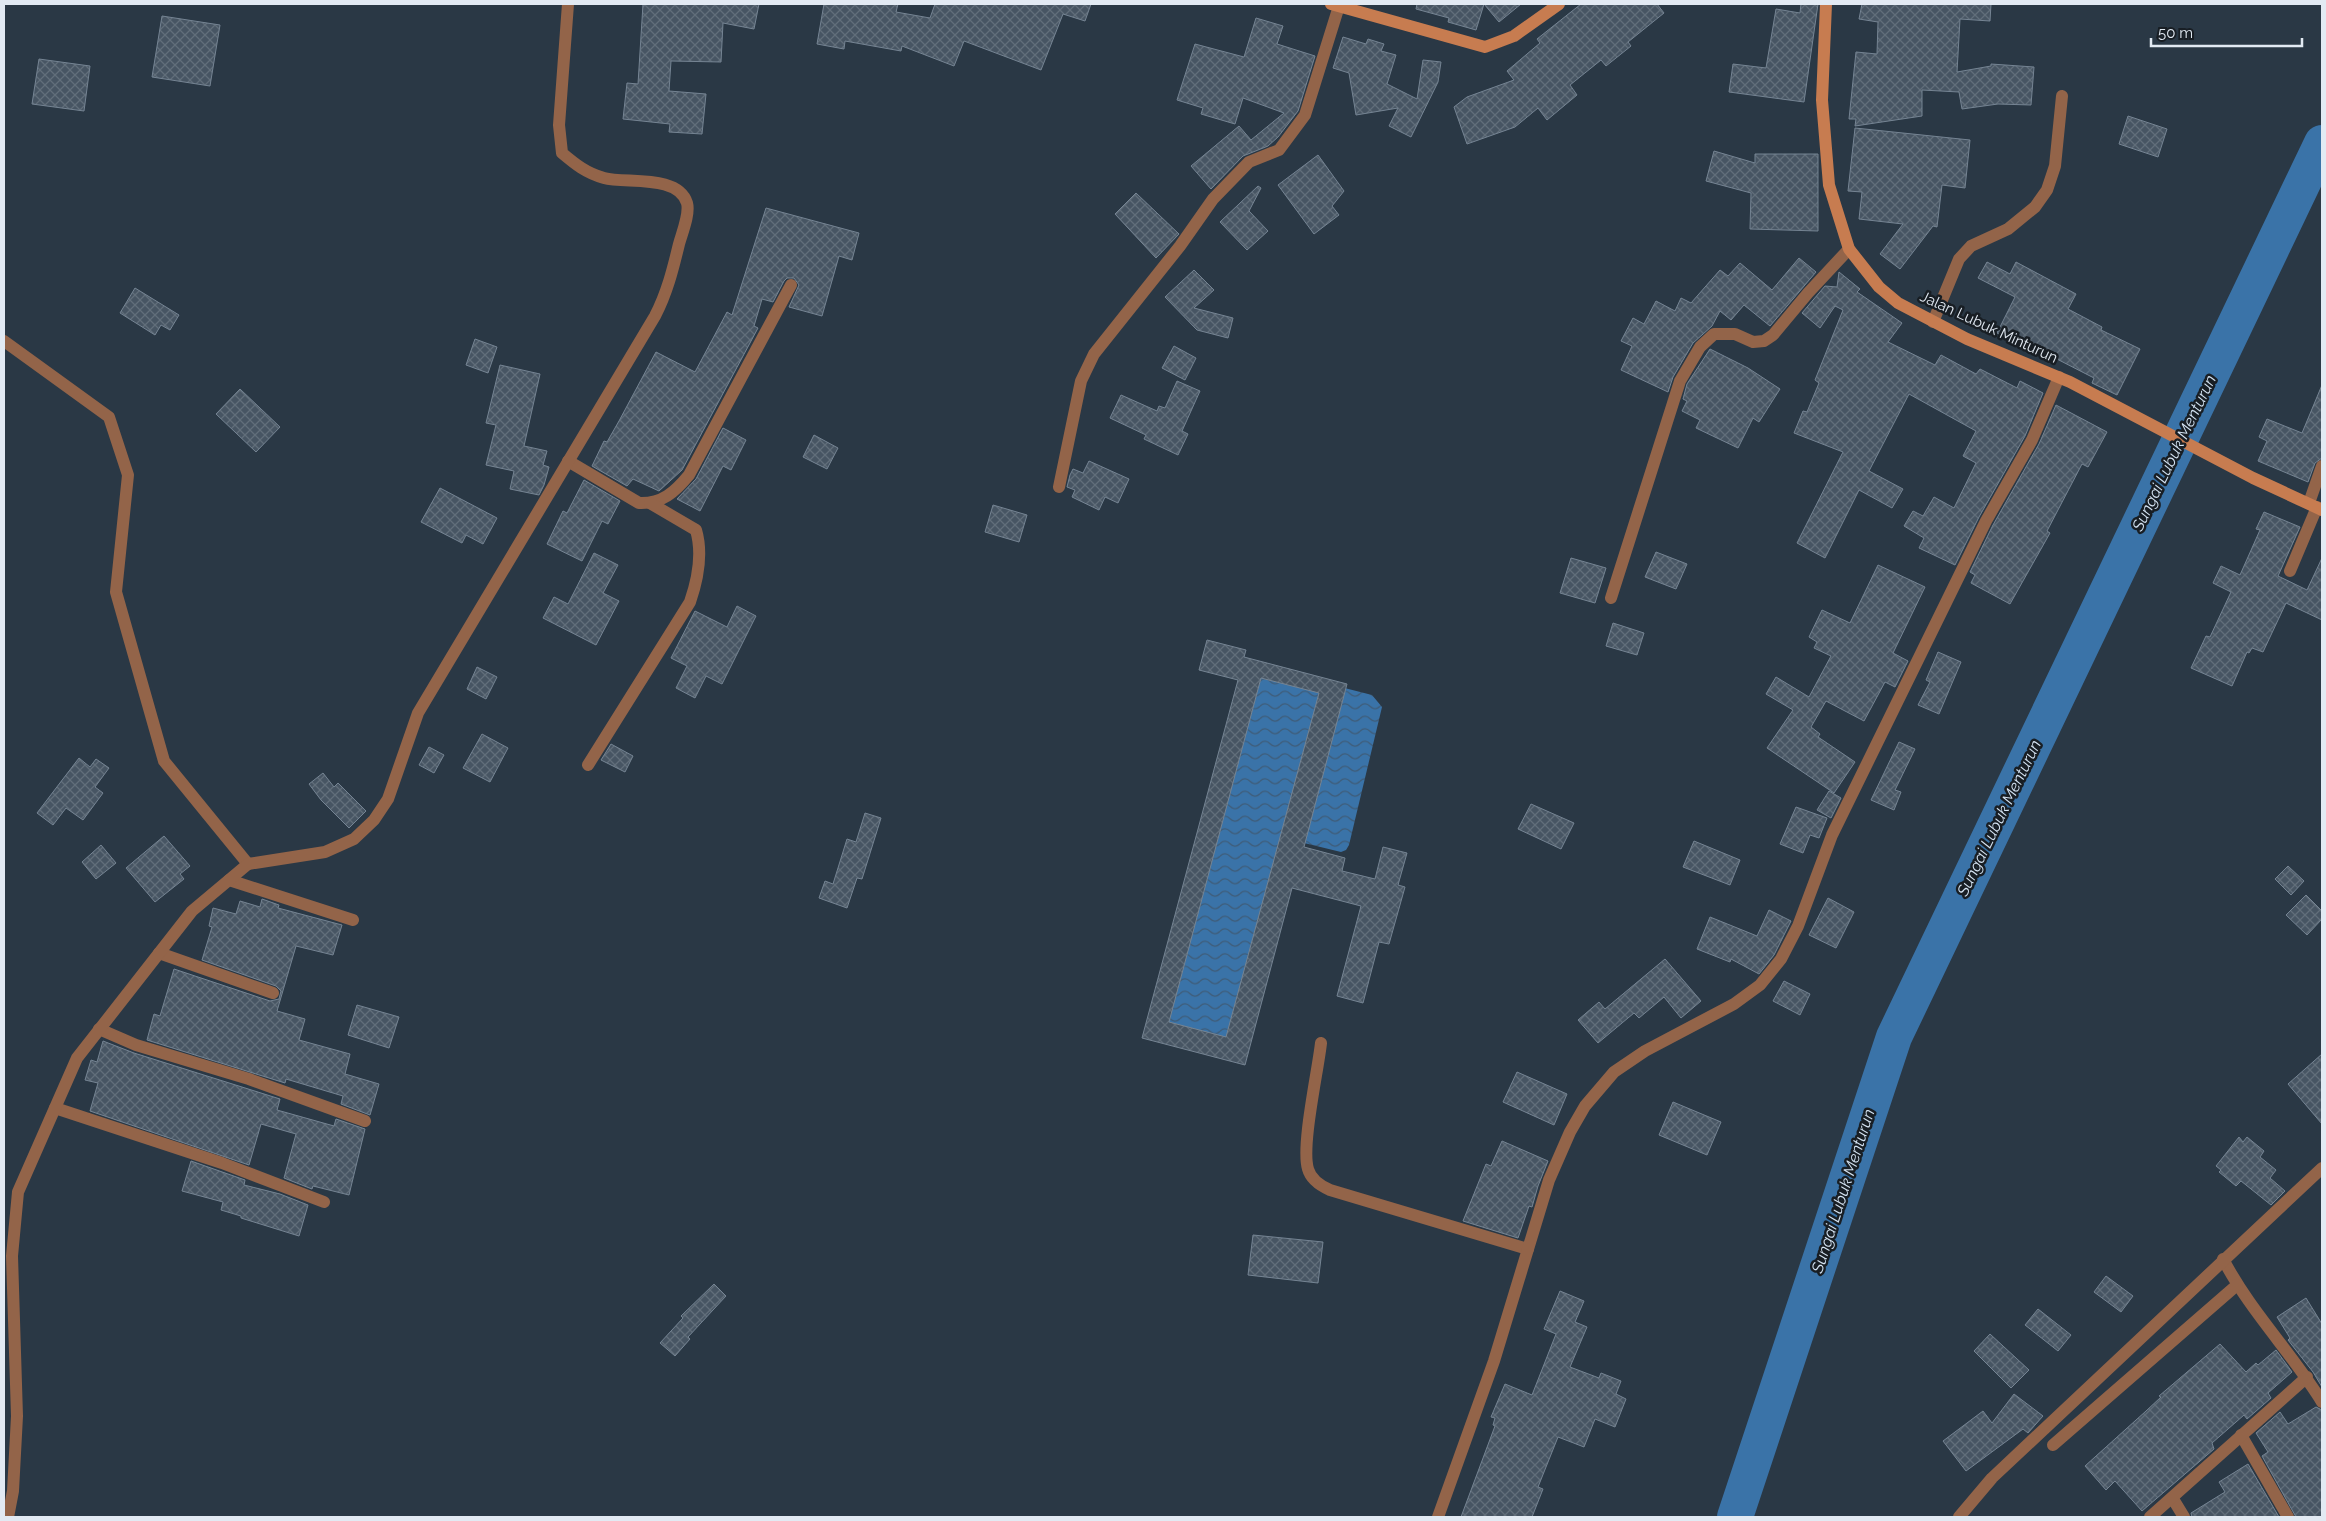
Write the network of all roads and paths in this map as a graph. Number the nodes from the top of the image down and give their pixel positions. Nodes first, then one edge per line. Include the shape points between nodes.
1 (568, 4) edge
2 (1559, 4) edge
3 (1826, 4) edge
4 (1335, 5) edge
5 (2062, 96) dead end
6 (1849, 250) junction
7 (791, 285) dead end
8 (1933, 322) junction
9 (4, 341) edge
10 (2059, 378) junction
11 (568, 461) junction
12 (2322, 466) edge
13 (1059, 487) dead end
14 (650, 503) junction
15 (2316, 507) edge
16 (2290, 571) dead end
17 (1611, 598) dead end
18 (588, 765) dead end
19 (248, 864) junction
20 (229, 880) junction
21 (353, 920) dead end
22 (158, 953) junction
23 (273, 993) dead end
24 (99, 1029) junction
25 (1321, 1043) dead end
26 (55, 1108) junction
27 (365, 1121) dead end
28 (2322, 1168) edge
29 (324, 1202) dead end
30 (1528, 1249) junction
31 (2223, 1259) junction
32 (2237, 1285) junction
33 (2307, 1377) junction
34 (2322, 1402) edge
35 (2241, 1435) junction
36 (2053, 1445) dead end
37 (2173, 1499) junction
38 (8, 1517) edge
39 (1438, 1517) edge
40 (1959, 1517) edge
41 (2150, 1517) edge
42 (2184, 1517) edge
43 (2288, 1517) edge

1 - 11 street via 559,125 562,153 584,171 606,179 664,184 678,190 687,203 685,224 665,296
2 - 4 street via 1514,36 1485,47
3 - 6 street, Jalan Lubuk Minturun via 1822,100 1829,186
4 - 13 street via 1305,115 1278,150 1249,162 1213,199 1094,354 1081,381
5 - 8 street via 2054,166 2047,190 2035,206 2008,228 1971,246 1959,259
6 - 8 street, Jalan Lubuk Minturun via 1879,287 1898,303
6 - 17 street via 1764,341 1753,342 1736,334 1714,334 1700,347 1680,381
7 - 14 street via 689,475 677,490
8 - 10 street, Jalan Lubuk Minturun
9 - 19 street via 109,417 128,475 116,592 164,761
10 - 15 street, Jalan Lubuk Minturun
10 - 30 street via 2032,440 1986,521 1832,835 1798,926 1781,959 1760,985 1734,1004 1645,1051 1614,1072 1585,1106 1570,1132 1549,1180
11 - 14 street via 639,503
11 - 19 street via 418,713 388,799 374,820 354,838 325,852
12 - 15 street
14 - 18 street via 696,530 700,553 696,583 690,602
15 - 16 street
19 - 20 street
20 - 21 street
20 - 22 street via 192,911
22 - 23 street
22 - 24 street
24 - 26 street via 77,1058
24 - 27 street via 136,1045 249,1079
25 - 30 street via 1305,1150 1313,1179 1330,1190
26 - 29 street via 222,1163
26 - 38 street via 18,1192 12,1256 17,1416 13,1491
28 - 31 street
30 - 39 street via 1494,1361
31 - 32 street
31 - 40 street via 1992,1478
32 - 33 street
32 - 36 street
33 - 34 street
33 - 35 street
35 - 37 street
35 - 43 street
37 - 41 street
37 - 42 street

